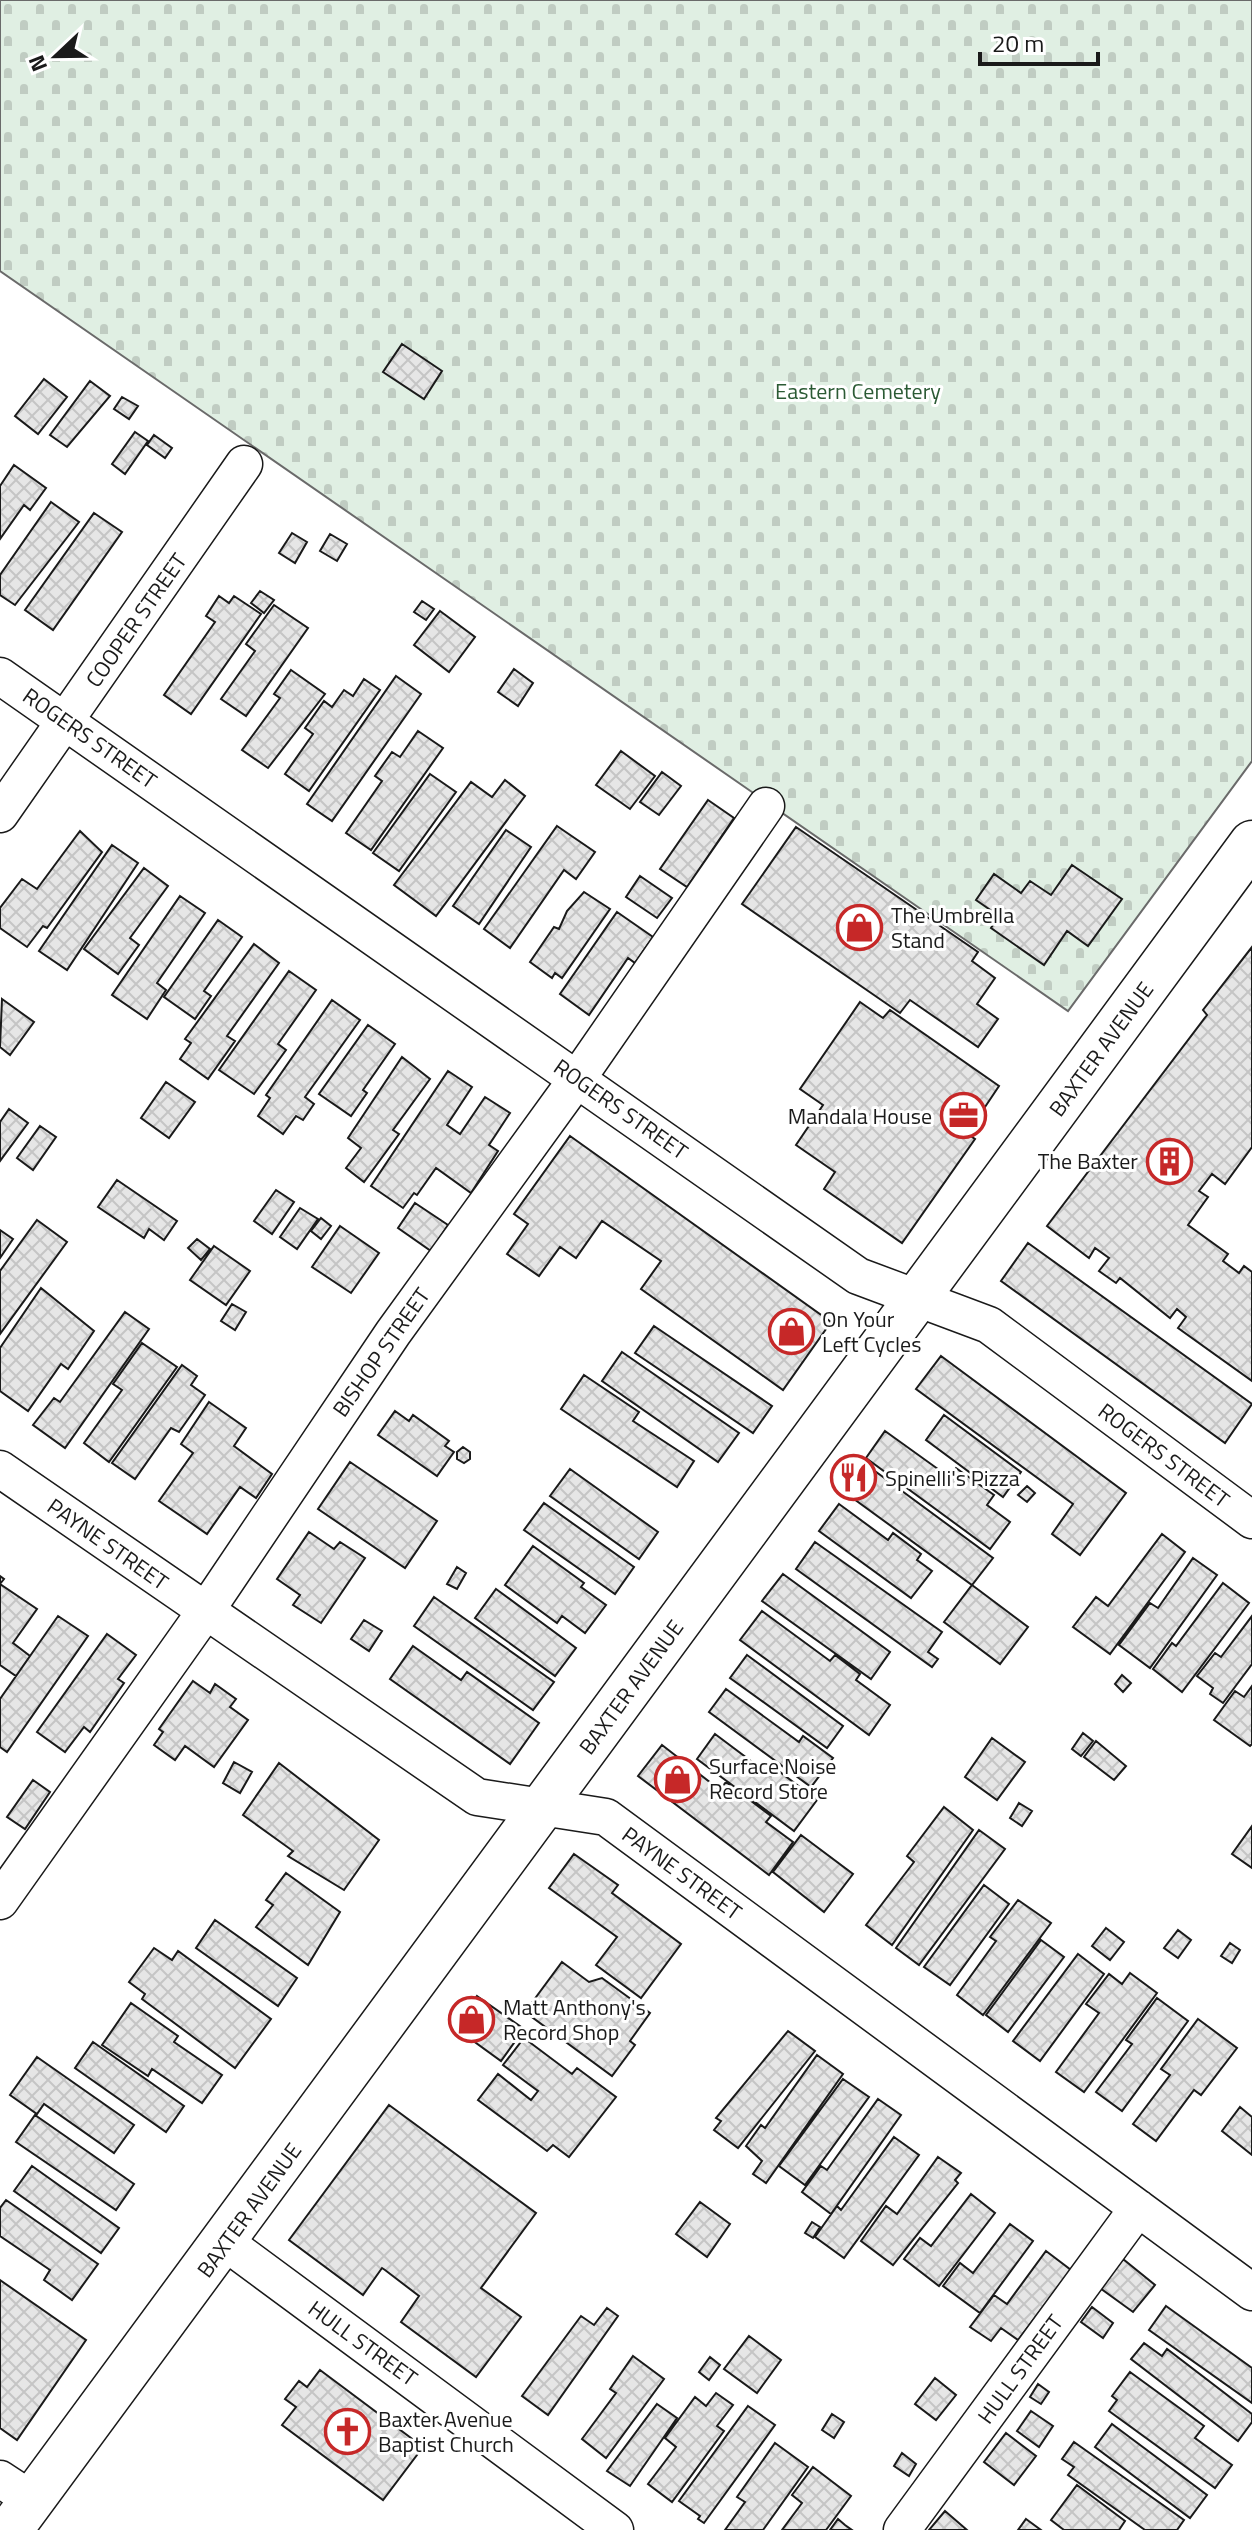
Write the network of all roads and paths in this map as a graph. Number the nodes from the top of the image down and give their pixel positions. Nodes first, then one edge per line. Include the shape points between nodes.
1 (244, 464) dead end
2 (0, 676) edge
3 (66, 721) junction
4 (766, 806) dead end
5 (0, 814) edge
6 (1252, 843) edge
7 (577, 1079) junction
8 (918, 1297) junction
9 (0, 1469) edge
10 (1252, 1520) edge
11 (205, 1612) junction
12 (543, 1807) junction
13 (0, 1901) edge
14 (1138, 2208) junction
15 (225, 2242) junction
16 (1252, 2292) edge
17 (14, 2503) edge
18 (615, 2530) edge
19 (902, 2530) edge

1 - 3 street, COOPER STREET
2 - 3 street, ROGERS STREET
3 - 5 street, COOPER STREET
3 - 7 street, ROGERS STREET
4 - 7 street, BISHOP STREET
6 - 8 main road, BAXTER AVENUE
7 - 8 street, ROGERS STREET via 858,1276
7 - 11 street, BISHOP STREET via 393,1333
8 - 10 street, ROGERS STREET via 989,1325
8 - 12 main road, BAXTER AVENUE
9 - 11 street, PAYNE STREET
11 - 12 street, PAYNE STREET via 477,1797
11 - 13 street, BISHOP STREET
12 - 14 street, PAYNE STREET via 606,1817
12 - 15 main road, BAXTER AVENUE
14 - 16 street, PAYNE STREET
14 - 19 street, HULL STREET
15 - 17 main road, BAXTER AVENUE
15 - 18 street, HULL STREET

